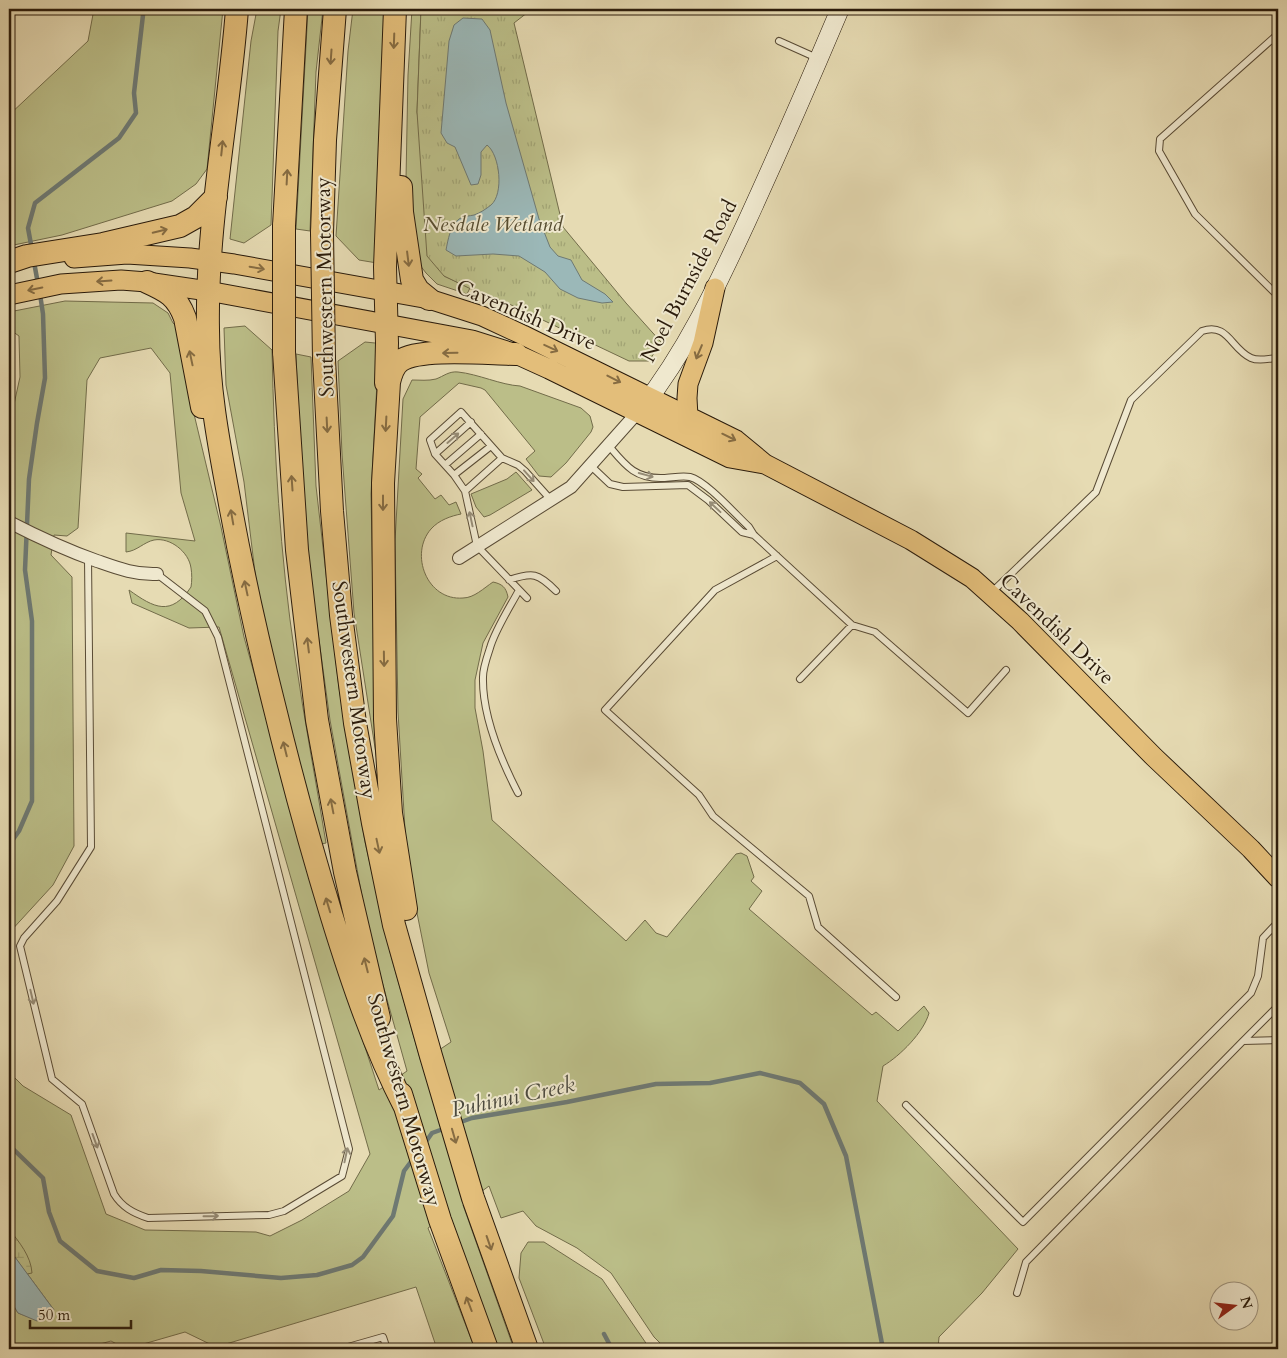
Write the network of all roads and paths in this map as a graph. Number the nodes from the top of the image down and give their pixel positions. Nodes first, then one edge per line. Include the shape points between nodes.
1 (236, 9) edge
2 (243, 9) edge
3 (296, 9) edge
4 (334, 9) edge
5 (395, 9) edge
6 (840, 9) edge
7 (1278, 34) edge
8 (234, 39) junction
9 (779, 41) dead end
10 (819, 59) junction
11 (393, 74) junction
12 (216, 197) junction
13 (55, 256) junction
14 (208, 260) junction
15 (9, 262) edge
16 (9, 269) edge
17 (147, 282) junction
18 (715, 288) junction
19 (385, 291) junction
20 (208, 292) junction
21 (9, 295) edge
22 (1278, 296) edge
23 (428, 299) junction
24 (385, 324) junction
25 (516, 354) junction
26 (1278, 358) edge
27 (388, 394) junction
28 (650, 397) junction
29 (637, 413) junction
30 (688, 417) junction
31 (470, 422) junction
32 (480, 434) junction
33 (491, 446) junction
34 (609, 446) junction
35 (221, 454) junction
36 (434, 454) junction
37 (502, 458) junction
38 (765, 464) junction
39 (445, 465) junction
40 (591, 466) junction
41 (454, 476) junction
42 (465, 491) junction
43 (551, 500) junction
44 (9, 522) edge
45 (754, 535) junction
46 (477, 546) junction
47 (777, 556) junction
48 (88, 558) junction
49 (459, 558) dead end
50 (157, 574) joint
51 (510, 580) junction
52 (519, 590) junction
53 (556, 591) dead end
54 (990, 594) junction
55 (527, 598) dead end
56 (852, 624) junction
57 (1006, 670) dead end
58 (800, 679) dead end
59 (518, 793) dead end
60 (1278, 878) edge
61 (1278, 922) edge
62 (896, 997) dead end
63 (1278, 1006) edge
64 (1278, 1040) edge
65 (1243, 1041) junction
66 (431, 1056) junction
67 (394, 1081) junction
68 (906, 1106) dead end
69 (1017, 1293) dead end
70 (341, 1349) edge
71 (387, 1349) edge
72 (487, 1349) edge
73 (527, 1349) edge

1 - 8 highway
2 - 8 highway
67 -> 3 highway, Southwestern Motorway, bridge via 345,872 316,720 297,550 284,352 284,226
4 -> 66 highway, Southwestern Motorway, bridge via 322,233 324,359 341,614 355,723 373,822 394,925
5 -> 11 highway
6 - 10 main road, Noel Burnside Road
7 - 22 lane via 1160,139 1159,151 1195,214
12 -> 8 highway
9 - 10 lane
10 - 18 main road, Noel Burnside Road
11 - 19 highway
11 -> 23 highway via 400,113 402,212 409,266 415,285
13 -> 12 highway via 180,226 196,217
12 - 14 highway
13 - 14 main road, Cavendish Drive via 127,254
13 - 15 highway via 27,256
13 - 16 main road, Cavendish Drive
14 -> 19 main road, Cavendish Drive
14 - 20 highway
17 - 20 main road, Cavendish Drive
17 -> 21 main road, Cavendish Drive via 121,280 61,284
35 -> 17 highway via 203,412 181,308 169,293
18 - 28 main road, Noel Burnside Road via 683,347
18 -> 30 main road via 703,343 688,384
19 - 23 main road, Cavendish Drive
19 - 24 highway
20 - 24 main road, Cavendish Drive
20 - 35 highway via 210,359
23 -> 28 main road, Cavendish Drive via 490,320
24 - 25 main road, Cavendish Drive via 472,340
24 - 27 highway
25 -> 27 highway via 412,355 395,366
25 - 29 main road, Cavendish Drive
26 - 54 lane via 1249,358 1221,331 1212,327 1202,331 1131,400 1096,492
27 -> 66 highway via 383,483 383,610 391,813
28 - 29 main road, Noel Burnside Road
28 - 30 main road, Cavendish Drive
29 - 34 street, Noel Burnside Road
29 - 38 main road, Cavendish Drive via 730,458
30 -> 38 main road, Cavendish Drive via 736,440
31 - 32 lane
36 -> 31 lane
31 - 36 lane via 461,412 430,440
32 - 33 lane
32 - 39 lane
33 - 37 lane
33 - 41 lane
34 - 40 street, Noel Burnside Road
34 -> 45 lane via 627,468 641,474 659,478 689,477 700,482 749,526
67 -> 35 highway via 372,1035 348,970 296,793 251,612
36 - 39 lane
37 - 42 lane
37 -> 43 lane via 525,470
38 - 54 main road, Cavendish Drive via 911,540 972,578
39 - 41 lane
40 - 43 street, Noel Burnside Road
45 -> 40 lane via 742,532 688,485 623,487 610,484
41 - 42 lane
46 -> 42 lane
43 - 46 street, Noel Burnside Road
44 - 48 street via 52,545
45 - 47 lane
46 - 49 street, Noel Burnside Road
46 - 51 lane
47 - 56 lane
47 - 62 lane via 714,590 605,710 699,795 714,816 809,896 818,927
48 - 50 street via 136,574
48 -> 50 lane via 91,847 57,901 20,946 52,1079 82,1104 120,1204 148,1218 269,1215 284,1210 342,1176 349,1149 218,637 205,611
51 - 52 lane
51 - 53 lane via 536,575
52 - 55 lane
52 - 59 lane via 490,646 483,676 494,736
54 - 60 main road, Cavendish Drive
56 - 57 lane via 875,632 968,713
56 - 58 lane
61 - 68 lane via 1263,938 1258,976 1251,993 1023,1222
63 - 65 lane
64 - 65 lane
65 - 69 lane via 1026,1262
66 -> 73 highway, Southwestern Motorway via 472,1198
72 -> 67 highway, Southwestern Motorway
70 - 71 lane via 383,1337

